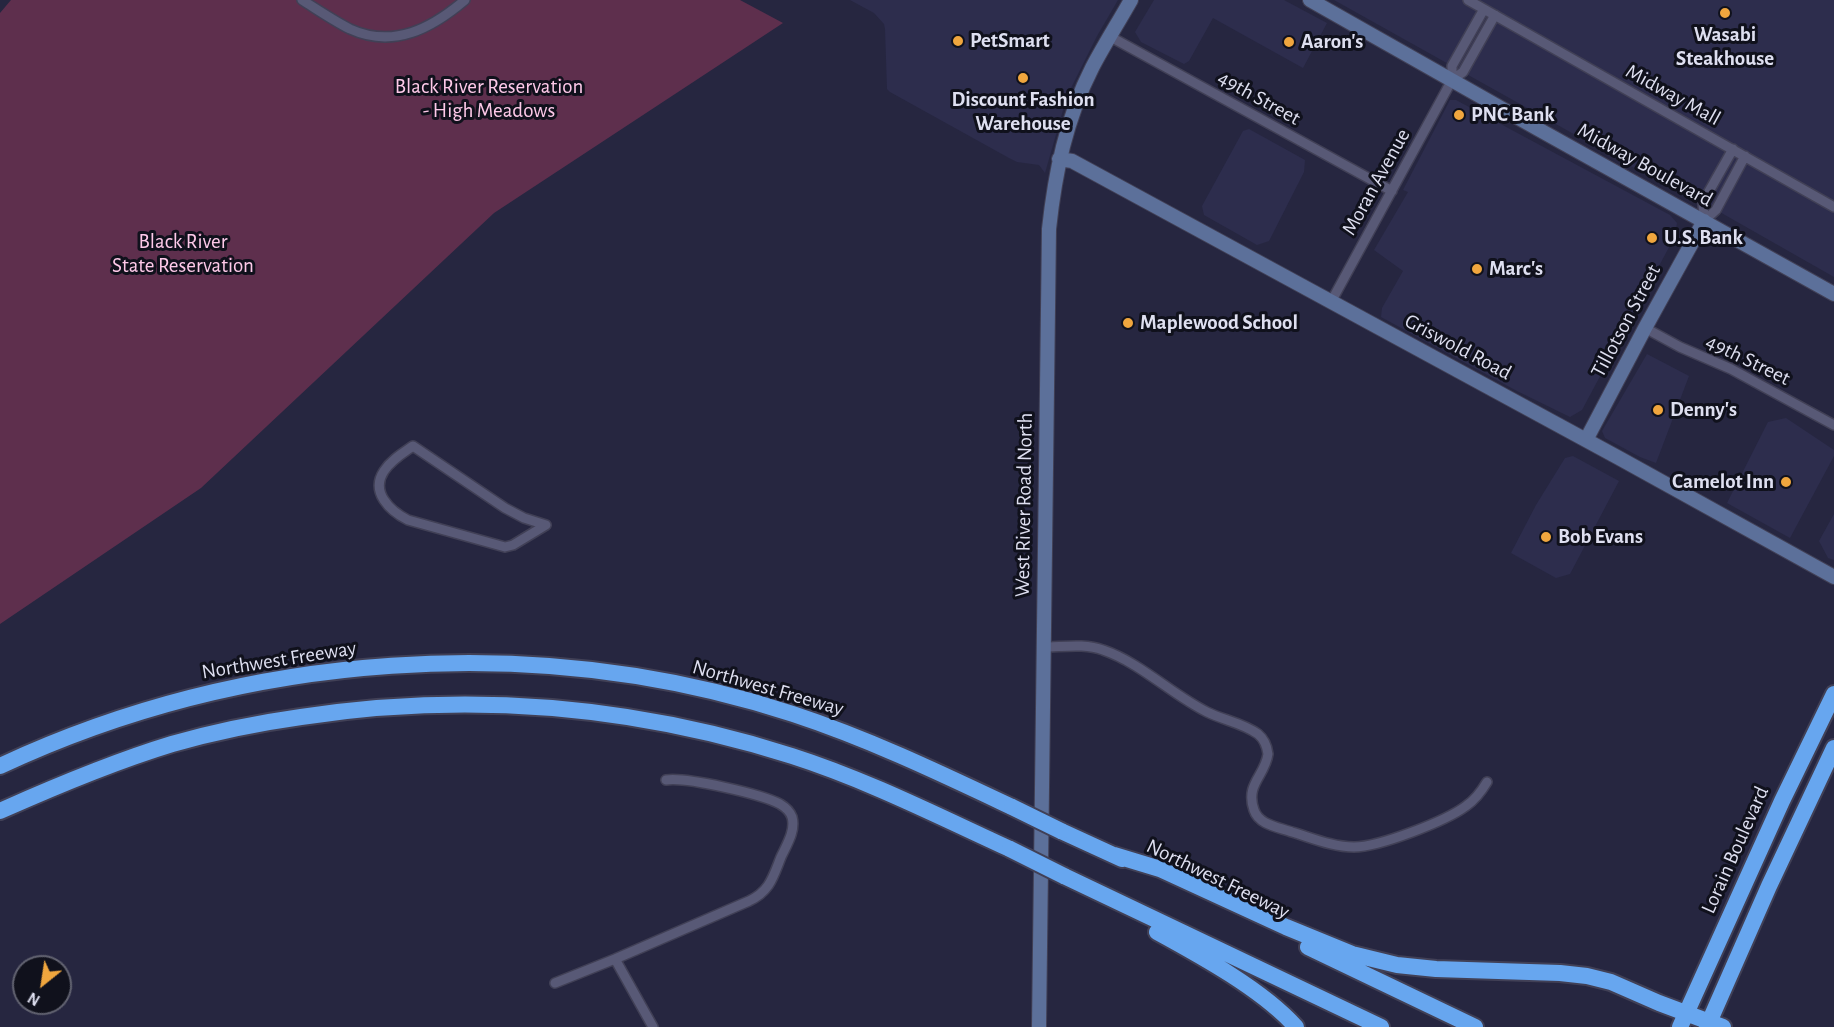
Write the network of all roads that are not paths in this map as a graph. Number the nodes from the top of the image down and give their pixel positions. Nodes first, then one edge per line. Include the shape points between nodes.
1 (302, 0) edge
2 (465, 0) edge
3 (1131, 0) edge
4 (1310, 0) edge
5 (1468, 0) edge
6 (1484, 9) junction
7 (1495, 15) junction
8 (1109, 36) junction
9 (1452, 80) junction
10 (1732, 149) junction
11 (1745, 156) junction
12 (1059, 159) junction
13 (1392, 191) junction
14 (1834, 207) edge
15 (1704, 222) junction
16 (1834, 294) edge
17 (1331, 302) junction
18 (1645, 328) junction
19 (1834, 425) edge
20 (1586, 440) junction
21 (524, 518) joint
22 (1834, 577) edge
23 (1043, 647) junction
24 (1834, 694) edge
25 (1834, 748) edge
26 (0, 766) edge
27 (666, 780) dead end
28 (1487, 782) dead end
29 (0, 811) edge
30 (1114, 855) junction
31 (1063, 878) junction
32 (615, 959) junction
33 (555, 983) dead end
34 (1683, 1020) edge
35 (1713, 1025) edge
36 (653, 1027) edge
37 (1039, 1027) edge
38 (1296, 1027) edge
39 (1381, 1027) edge
40 (1475, 1027) edge

1 - 2 street via 350,29 386,36 424,29
3 - 8 street, West River Road North
4 - 9 street, Midway Boulevard
5 - 6 street
6 - 7 street, Midway Mall
6 - 9 street, Moran Avenue via 1452,66
7 - 9 street, Moran Avenue via 1463,72
7 - 10 street, Midway Mall
8 - 12 street, West River Road North via 1076,104
8 - 13 street, 49th Street
9 - 13 street, Moran Avenue
9 - 15 street, Midway Boulevard
10 - 11 street, Midway Mall
10 - 15 street, Tillotson Street via 1703,202
11 - 14 street, Midway Mall
11 - 15 street, Tillotson Street via 1716,210
12 - 17 street, Griswold Road via 1072,161
12 - 23 street, West River Road North via 1048,252
13 - 17 street, Moran Avenue
15 - 16 street, Midway Boulevard
15 - 18 street, Tillotson Street
17 - 20 street, Griswold Road
18 - 19 street, 49th Street
18 - 20 street, Tillotson Street
20 - 22 street, Griswold Road
21 - 21 street via 546,525 513,545 496,545 396,514 383,499 381,478 390,463 413,446
23 - 28 street via 1106,651 1206,711 1259,735 1265,742 1268,758 1251,794 1256,816 1319,840 1353,847 1378,844 1454,814 1478,796
23 - 37 street, West River Road North
24 - 34 highway, Lorain Boulevard
25 - 35 highway via 1769,886
26 - 30 highway, Northwest Freeway, bridge via 102,724 180,701 308,674 461,663 573,669 647,679 791,714 919,763
27 - 32 street via 703,783 778,803 792,816 791,833 762,894
29 - 31 highway, bridge via 102,767 239,728 347,710 452,704 522,706 634,717 794,757 957,825
30 - 34 highway via 1160,869 1352,954 1436,969 1587,976 1611,982
30 - 40 highway, Northwest Freeway
31 - 38 highway via 1210,962 1262,997
31 - 39 highway
32 - 33 street
32 - 36 street
34 - 35 highway

